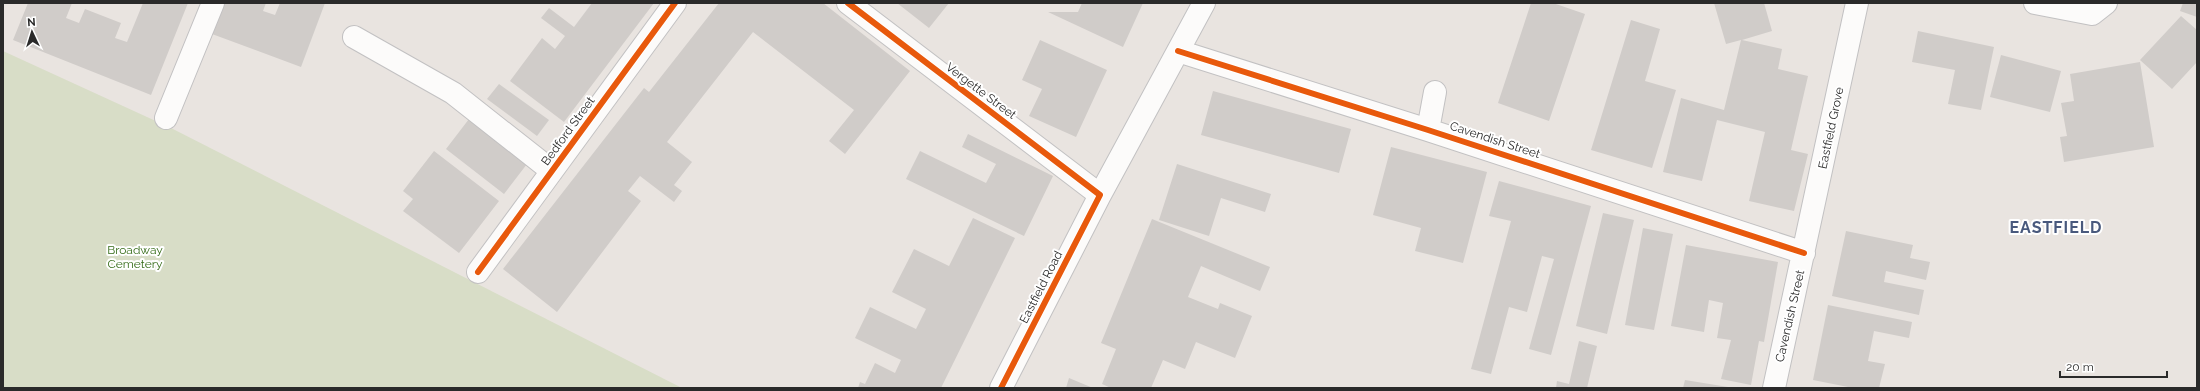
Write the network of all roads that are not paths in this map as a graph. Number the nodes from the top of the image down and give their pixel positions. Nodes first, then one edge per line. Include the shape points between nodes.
1 (213, 3) edge
2 (675, 3) edge
3 (848, 3) edge
4 (1204, 3) edge
5 (1857, 3) edge
6 (2035, 3) edge
7 (2106, 3) edge
8 (354, 37) dead end
9 (1178, 51) junction
10 (1435, 92) dead end
11 (166, 118) dead end
12 (1428, 130) junction
13 (552, 171) junction
14 (1100, 196) junction
15 (1804, 253) junction
16 (478, 272) dead end
17 (1001, 388) edge
18 (1774, 388) edge

1 - 11 street
2 - 13 street, Bedford Street
3 - 14 street, Vergette Street
4 - 9 street, Eastfield Road
5 - 15 street, Eastfield Grove
6 - 7 street via 2092,14
8 - 13 street via 453,93
9 - 12 street, Cavendish Street
9 - 14 street, Eastfield Road
10 - 12 street
12 - 15 street, Cavendish Street
13 - 16 street, Bedford Street
14 - 17 street, Eastfield Road
15 - 18 street, Cavendish Street

